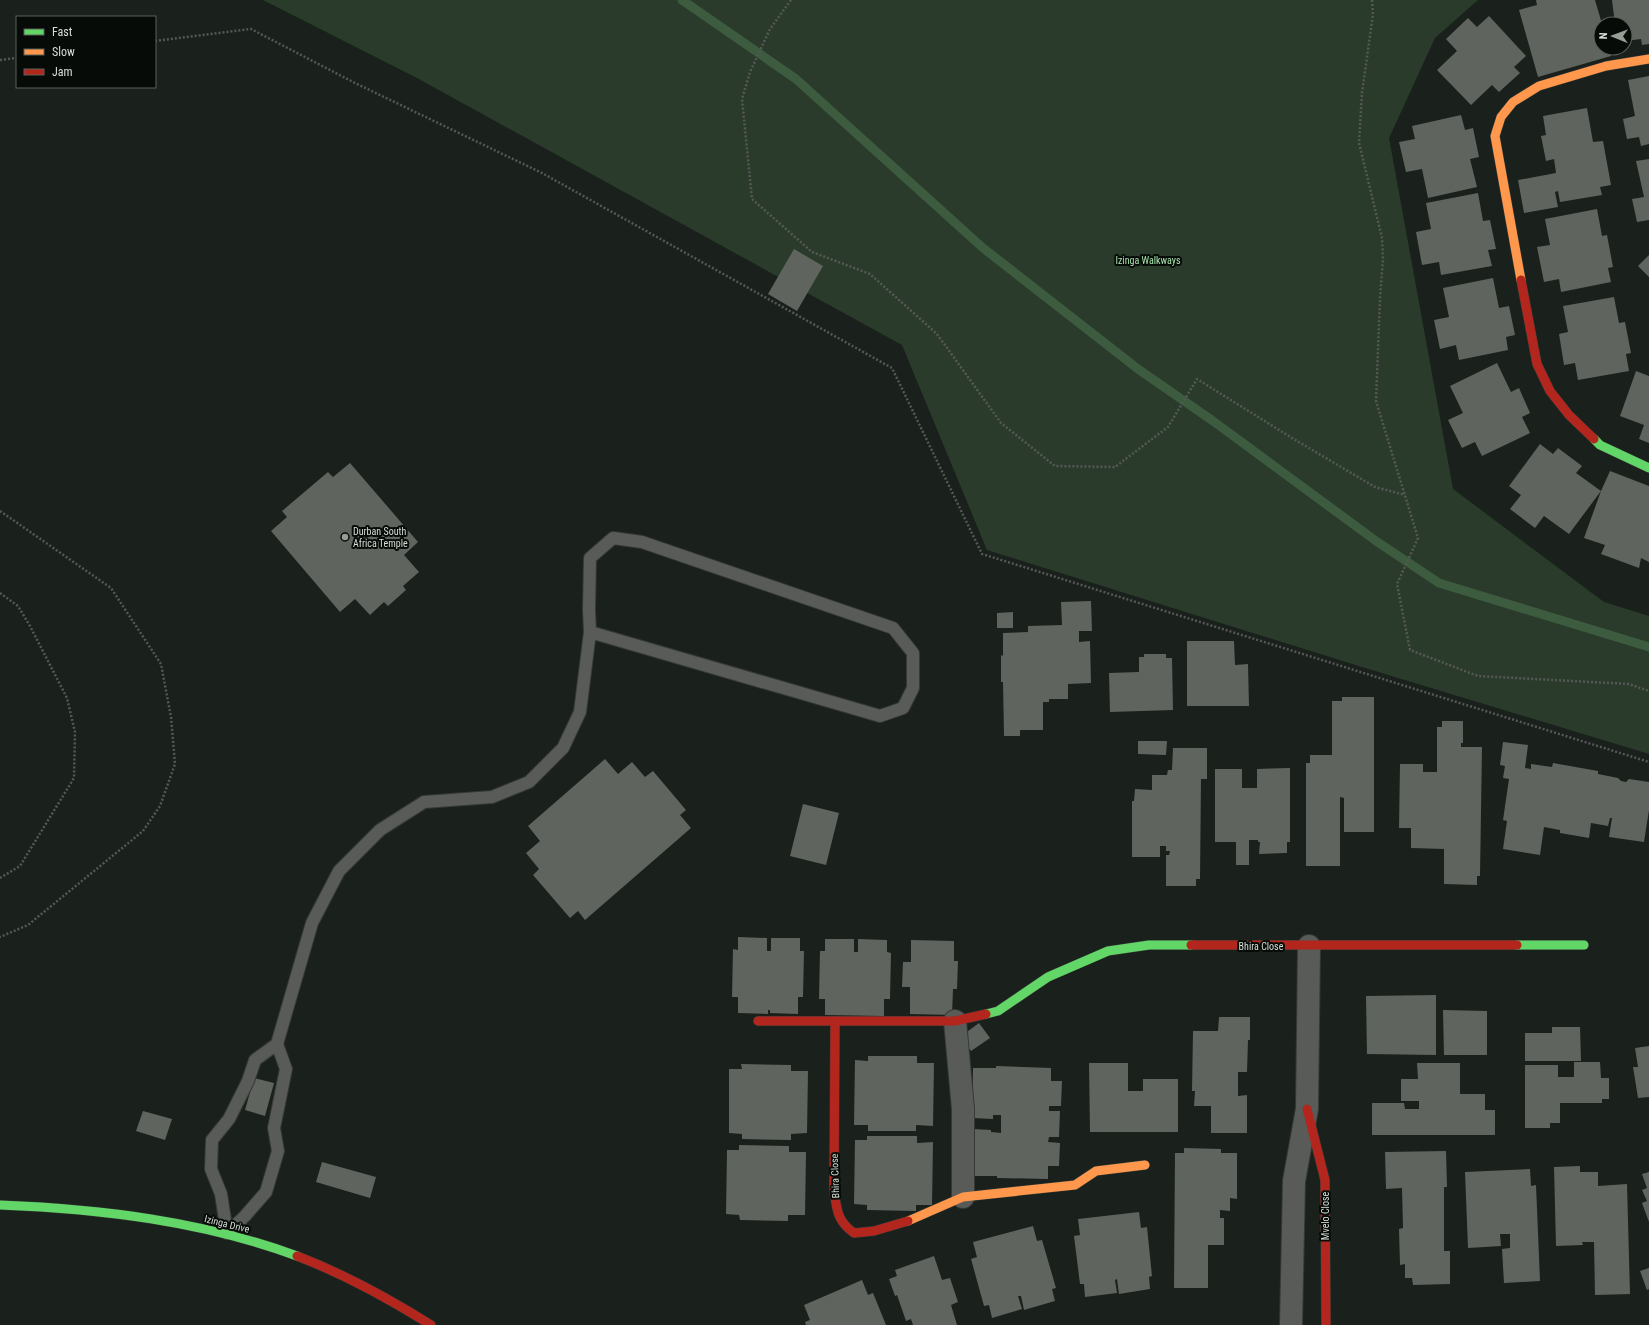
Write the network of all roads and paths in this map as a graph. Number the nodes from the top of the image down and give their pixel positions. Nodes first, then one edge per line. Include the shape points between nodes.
1 (791, 0) edge
2 (1372, 0) edge
3 (156, 41) edge
4 (16, 58) edge
5 (1649, 59) edge
6 (0, 60) edge
7 (1649, 468) edge
8 (1405, 495) junction
9 (0, 511) edge
10 (0, 593) edge
11 (590, 632) junction
12 (1649, 691) edge
13 (1649, 762) edge
14 (0, 878) edge
15 (0, 937) edge
16 (1584, 945) dead end
17 (1309, 946) junction
18 (758, 1021) dead end
19 (835, 1021) junction
20 (955, 1021) junction
21 (277, 1044) junction
22 (1307, 1109) junction
23 (1145, 1165) dead end
24 (963, 1197) junction
25 (0, 1205) edge
26 (227, 1233) junction
27 (431, 1325) edge
28 (1291, 1325) edge
29 (1326, 1325) edge

1 - 8 path via 770,29 750,72 742,99 752,199 812,252 870,274 937,334 1001,423 1056,466 1115,467 1168,427 1198,379 1375,487
2 - 8 path via 1373,14 1362,93 1359,142 1382,238 1376,401
3 - 13 path via 251,29 355,83 542,173 892,368 982,554
4 - 6 path
5 - 7 street via 1606,66 1539,86 1513,102 1501,117 1495,136 1536,364 1550,391 1569,415 1600,445
8 - 12 path via 1418,538 1397,584 1410,650 1478,676 1629,684
9 - 15 path via 111,588 161,664 172,717 175,764 160,806 142,831 28,925
10 - 14 path via 18,606 30,626 67,698 76,732 74,778 20,866
11 - 11 lane via 590,558 613,538 642,542 893,628 913,653 913,688 902,708 880,716
11 - 21 lane via 580,712 563,748 529,782 492,797 424,802 380,830 339,871 312,923
16 - 17 street, Bhira Close
17 - 20 street, Bhira Close via 1149,945 1108,951 1048,977 998,1011
17 - 22 street, Mvelo Close
18 - 19 street, Bhira Close
19 - 20 street, Bhira Close
19 - 24 street, Bhira Close via 834,1191 844,1226 854,1233 874,1231 909,1220
20 - 24 street via 963,1109
21 - 26 lane via 286,1069 274,1128 278,1151 266,1192
21 - 26 lane via 255,1060 248,1081 229,1119 212,1140 211,1169 221,1194
22 - 28 street, Mvelo Close via 1294,1182
22 - 29 street, Mvelo Close via 1325,1180
23 - 24 street, Bhira Close via 1096,1171 1075,1185
25 - 26 street, Izinga Drive via 109,1212
26 - 27 street, Izinga Drive via 294,1255 336,1273 406,1308

